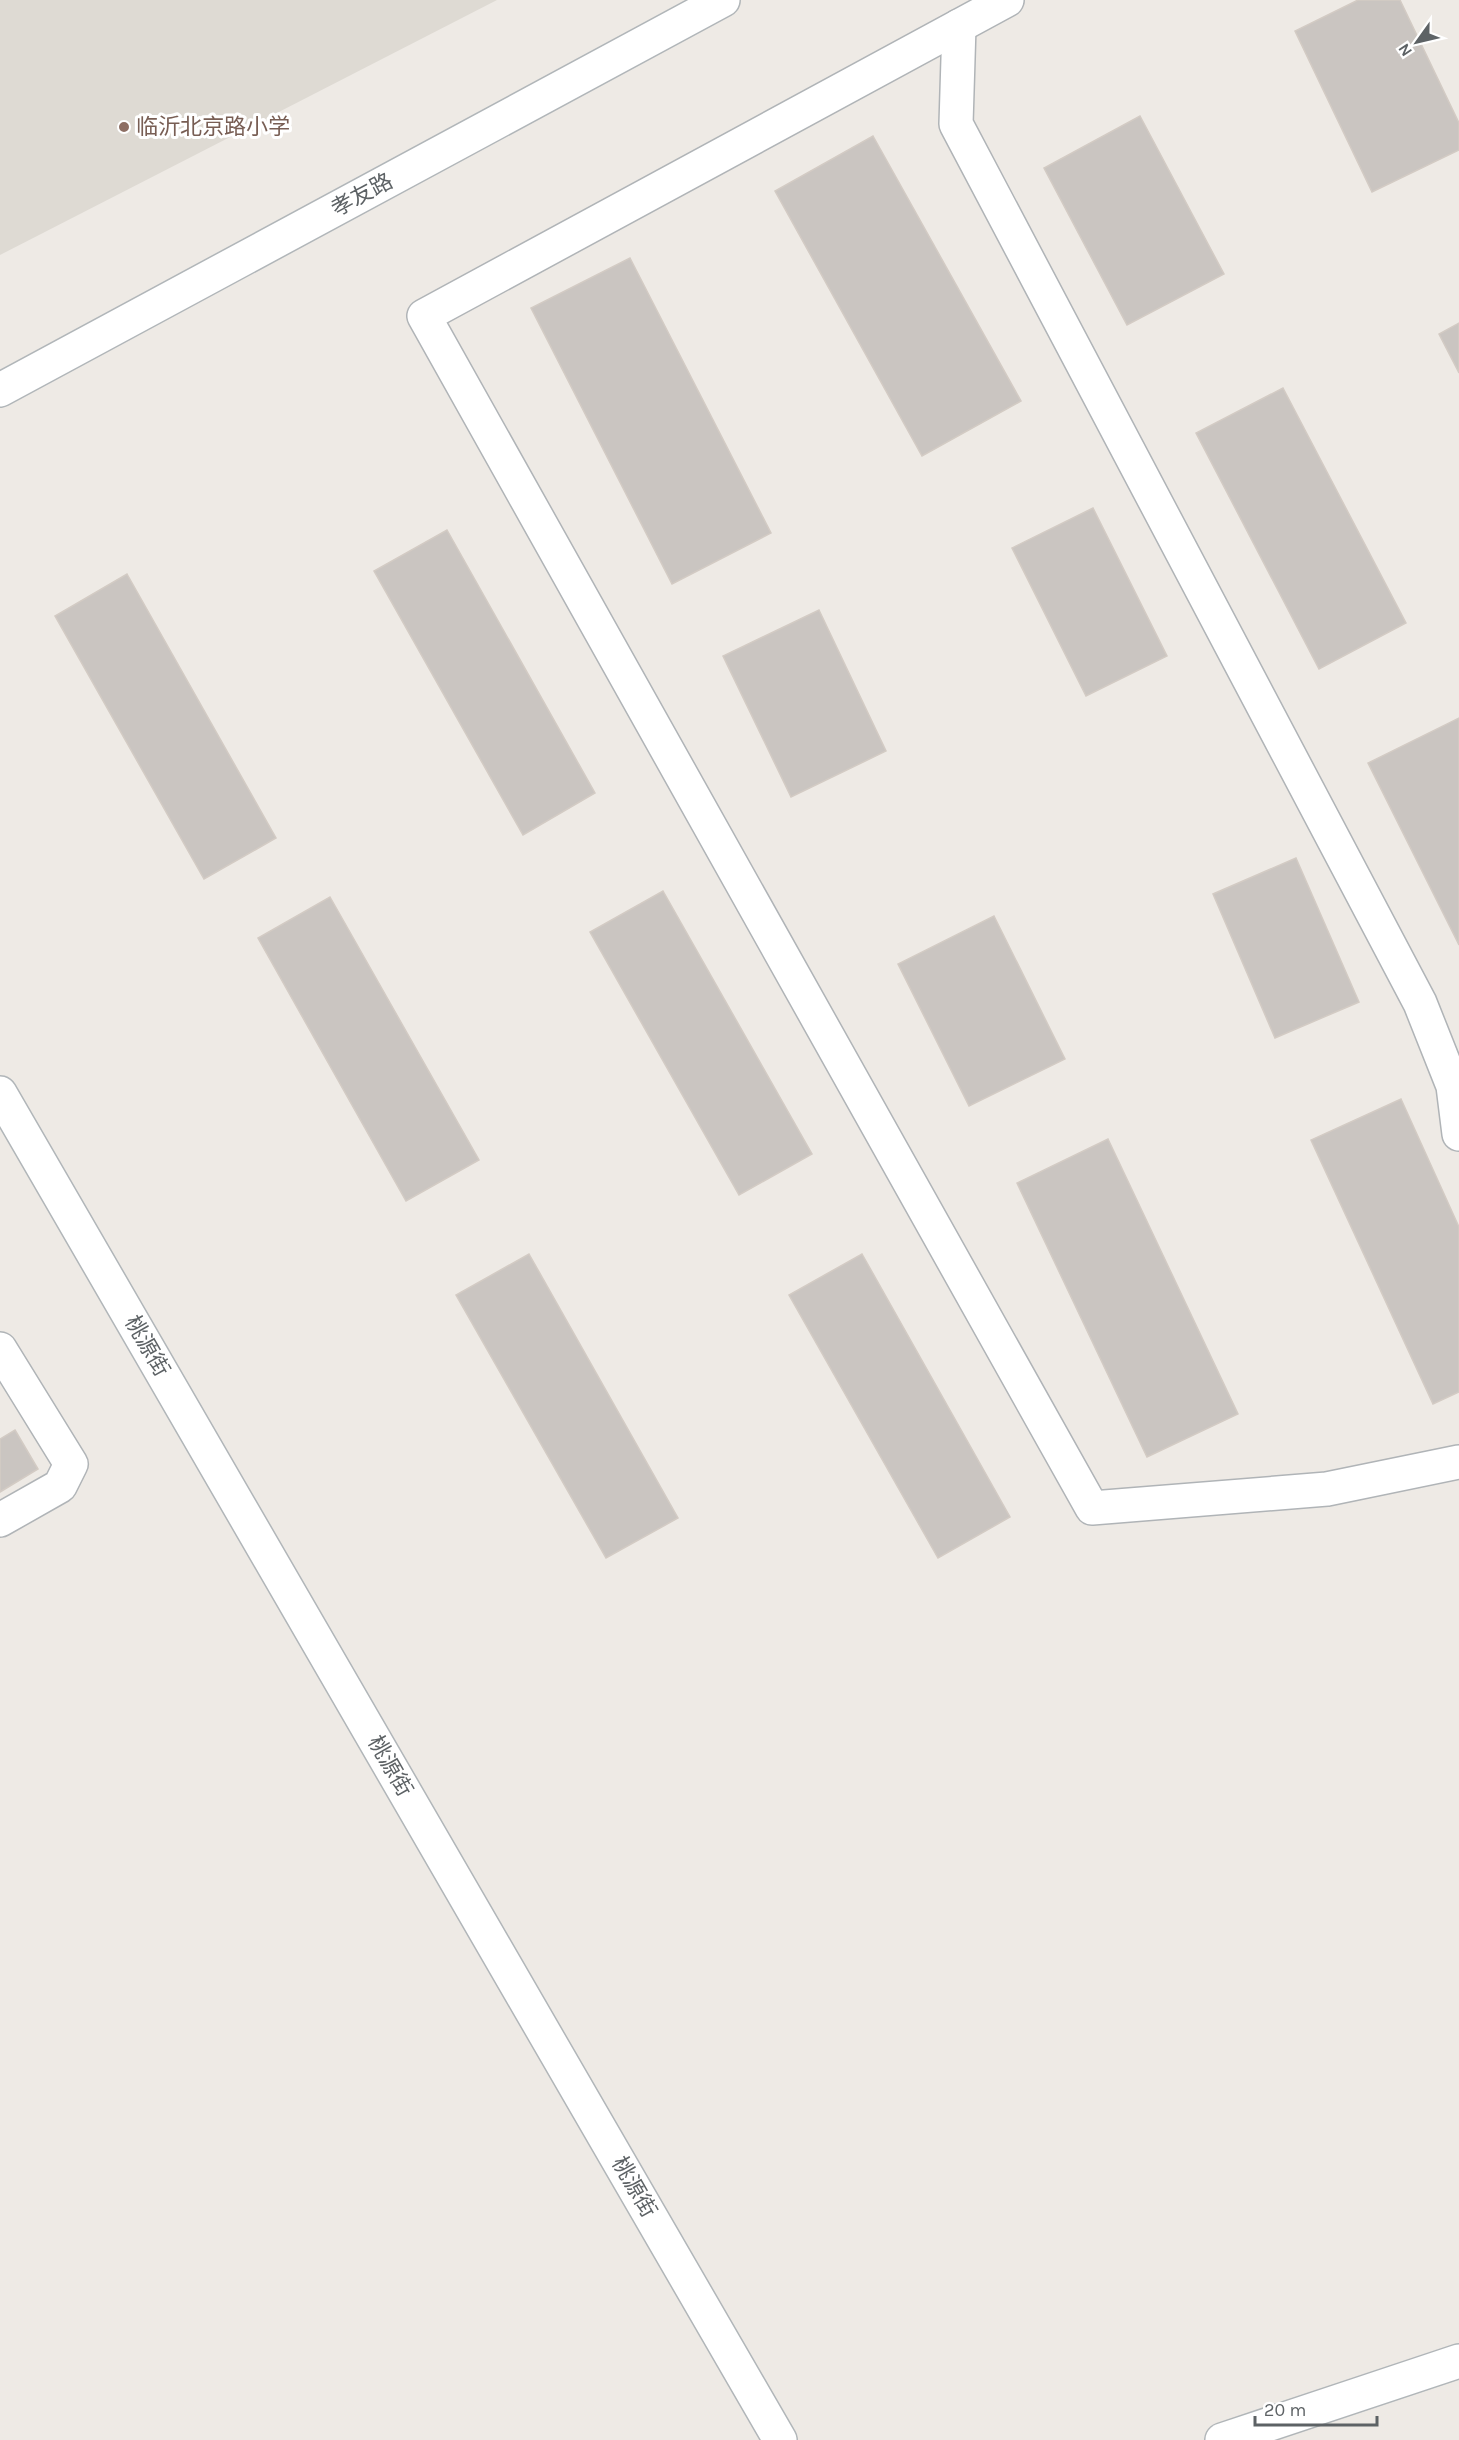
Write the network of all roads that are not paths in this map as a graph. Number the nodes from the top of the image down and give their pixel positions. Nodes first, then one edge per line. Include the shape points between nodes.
1 (723, 0) edge
2 (1007, 0) edge
3 (959, 26) junction
4 (0, 390) edge
5 (1456, 1085) edge
6 (0, 1092) edge
7 (1459, 1134) edge
8 (0, 1349) edge
9 (11, 1390) edge
10 (1459, 1462) edge
11 (0, 1520) edge
12 (1459, 2361) edge
13 (780, 2440) edge
14 (1222, 2440) edge

1 - 4 street, 孝友路
2 - 3 street
3 - 5 street via 956,124 1420,1002
3 - 10 street via 424,316 1092,1508 1327,1489
5 - 7 street
6 - 13 street, 桃源街
8 - 9 street
9 - 11 street via 71,1464 60,1486
12 - 14 street

